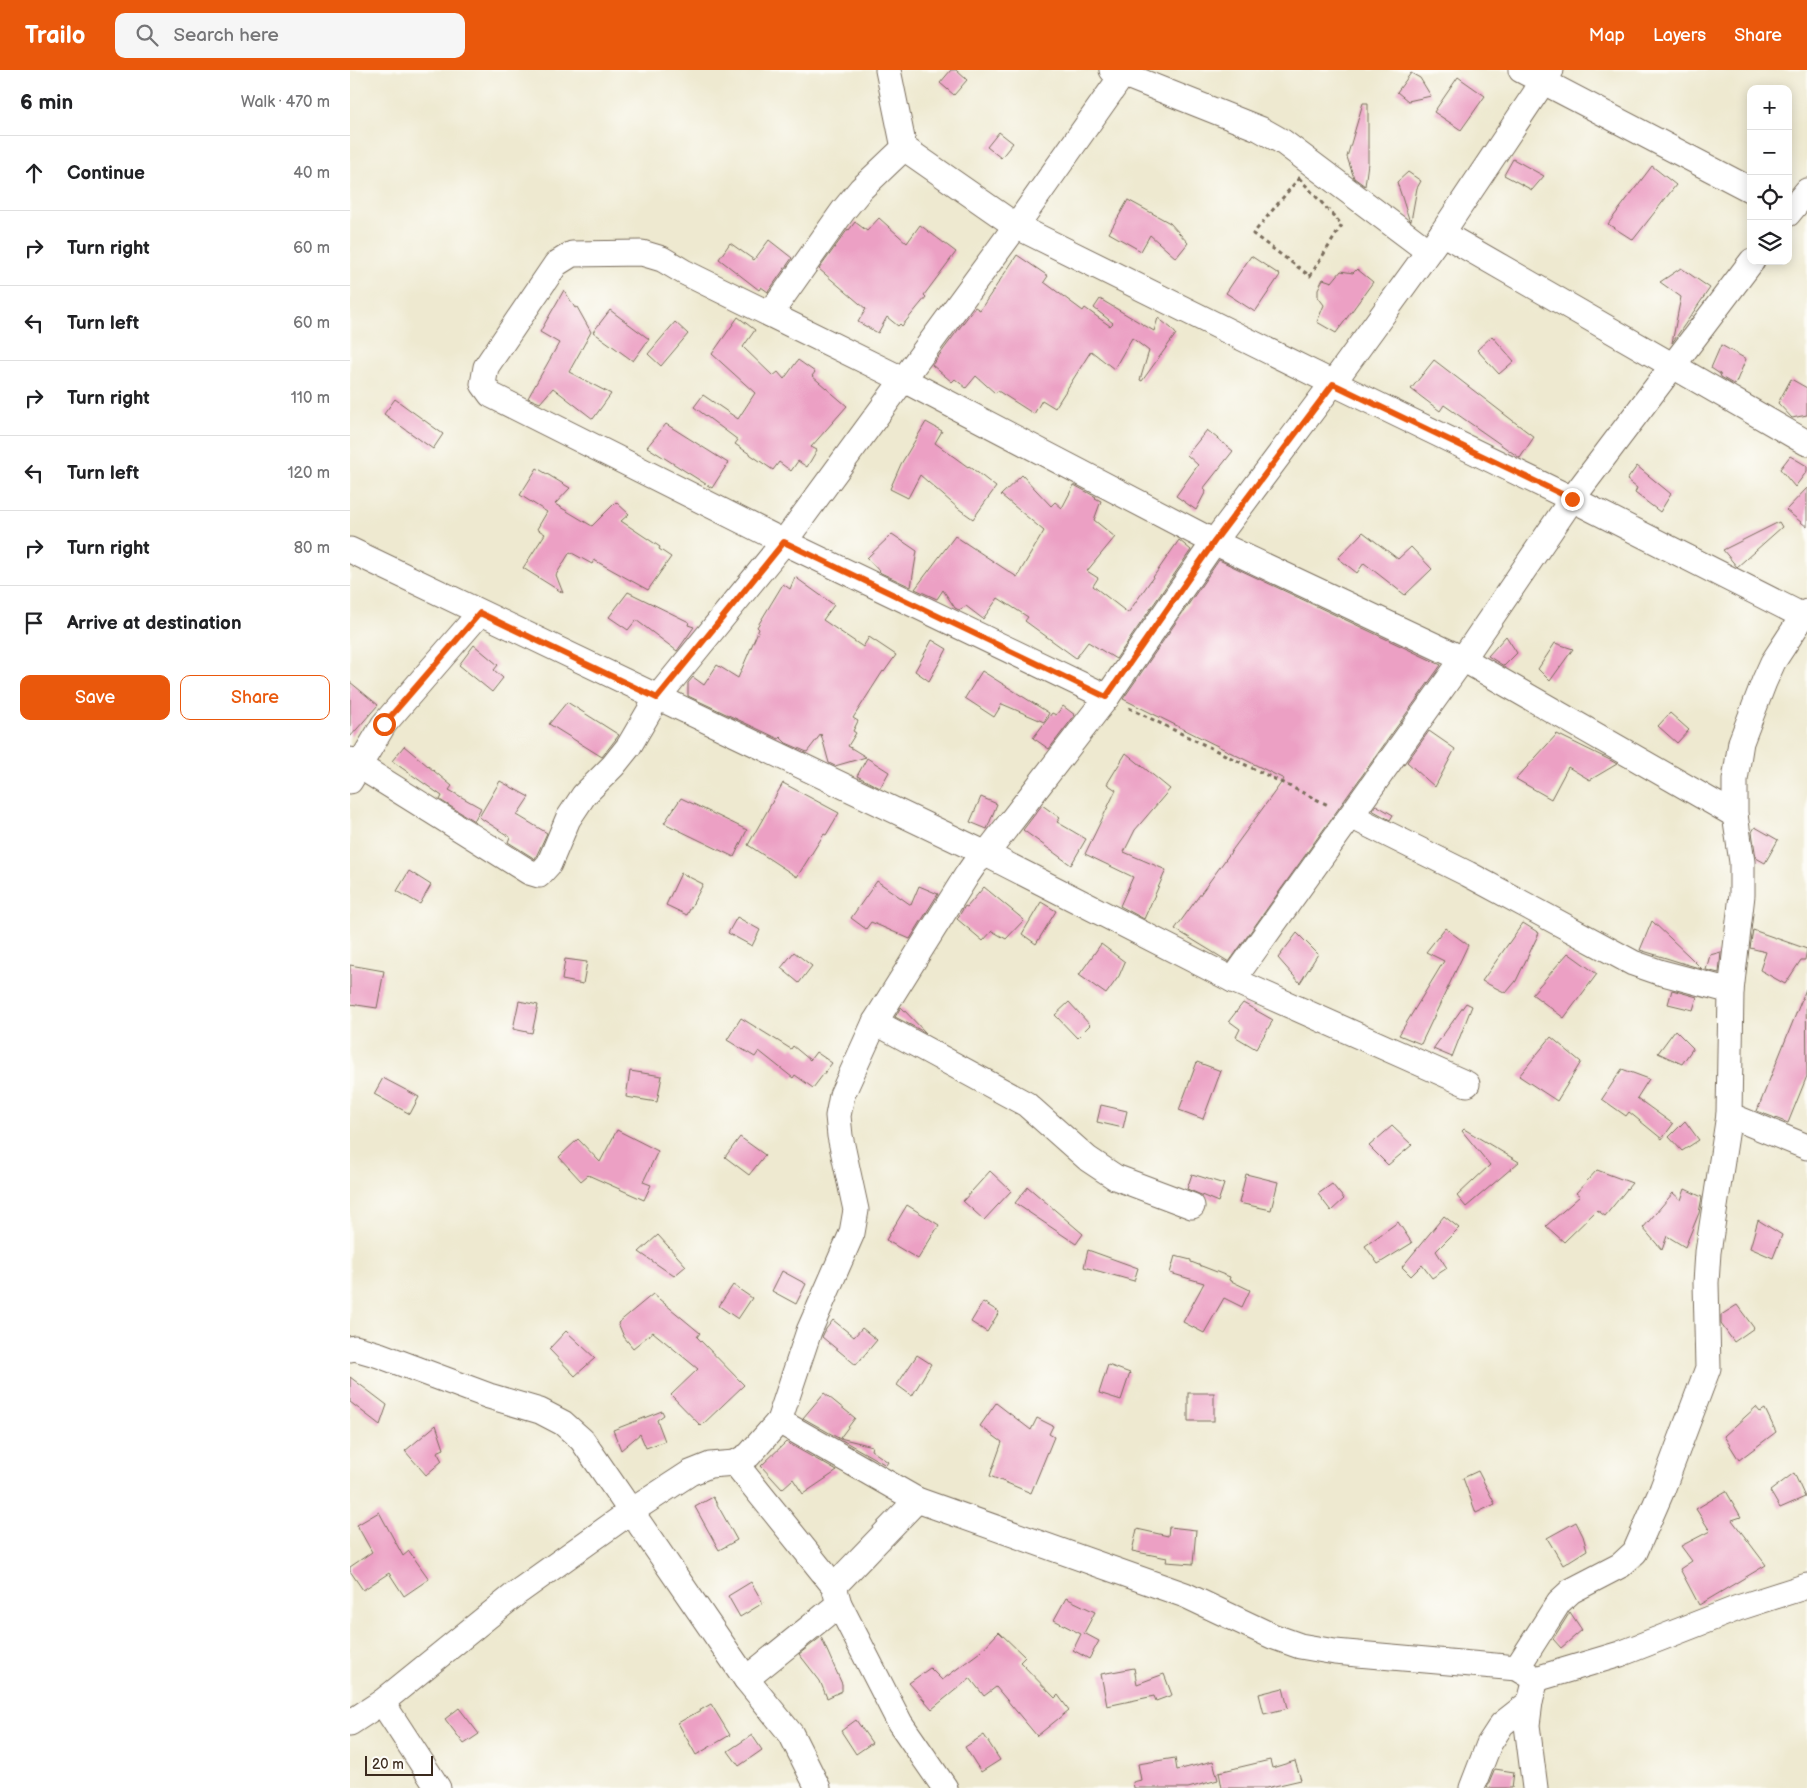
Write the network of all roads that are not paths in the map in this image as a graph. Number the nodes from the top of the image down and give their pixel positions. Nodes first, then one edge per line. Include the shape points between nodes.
1 (888, 70) edge
2 (1522, 70) edge
3 (1120, 71) edge
4 (1547, 76) edge
5 (904, 148) junction
6 (1747, 188) edge
7 (1807, 191) edge
8 (1794, 215) edge
9 (1016, 226) junction
10 (1435, 242) junction
11 (1749, 265) edge
12 (770, 314) junction
13 (1672, 365) junction
14 (904, 380) junction
15 (1333, 384) junction
16 (1807, 443) edge
17 (1572, 499) junction
18 (784, 542) junction
19 (1214, 542) junction
20 (350, 550) edge
21 (480, 613) junction
22 (1805, 614) edge
23 (1463, 658) junction
24 (1106, 697) junction
25 (657, 698) junction
26 (353, 769) edge
27 (1735, 815) junction
28 (1351, 816) junction
29 (986, 854) junction
30 (1232, 980) junction
31 (1731, 991) junction
32 (875, 1022) junction
33 (1466, 1084) dead end
34 (1729, 1115) junction
35 (1807, 1147) edge
36 (1192, 1206) dead end
37 (350, 1349) edge
38 (779, 1421) junction
39 (735, 1463) junction
40 (918, 1500) junction
41 (630, 1512) junction
42 (1807, 1586) edge
43 (836, 1595) junction
44 (746, 1679) junction
45 (1528, 1683) junction
46 (382, 1702) junction
47 (350, 1724) edge
48 (438, 1788) edge
49 (818, 1788) edge
50 (945, 1788) edge
51 (1472, 1788) edge
52 (1535, 1788) edge

1 - 5 street
2 - 4 street
3 - 9 street
3 - 10 street via 1260,128
4 - 6 street
4 - 10 street
5 - 9 street
5 - 12 street via 843,211
7 - 8 street
9 - 14 street
9 - 15 street
10 - 13 street
10 - 15 street
11 - 13 street
12 - 14 street
12 - 18 street via 649,254 572,254 550,272 486,367 483,384 491,396
13 - 16 street
13 - 17 street
14 - 18 street
14 - 19 street
15 - 17 street
15 - 19 street
17 - 22 street
17 - 23 street
18 - 24 street
18 - 25 street
19 - 23 street
19 - 24 street
20 - 21 street
21 - 25 street
21 - 26 street via 384,724
22 - 27 street via 1773,662 1742,742 1735,780
23 - 27 street
23 - 28 street
24 - 29 street
25 - 26 street via 629,746 568,819 548,864 539,875
25 - 29 street
27 - 31 street via 1742,862 1742,895
28 - 30 street
28 - 31 street via 1633,962
29 - 30 street
29 - 32 street via 967,875
30 - 33 street
31 - 34 street
32 - 36 street via 1026,1104 1088,1159 1115,1177
32 - 38 street via 842,1095 838,1116 856,1210 852,1234 809,1331
34 - 35 street
34 - 45 street via 1706,1275 1708,1368 1662,1490 1634,1552 1621,1564 1571,1591 1559,1602
37 - 41 street via 379,1355 489,1396 540,1411 563,1423 582,1440
38 - 39 street via 749,1455
38 - 40 street
39 - 41 street via 710,1465 690,1473
39 - 43 street
40 - 43 street
40 - 45 street via 1185,1595 1300,1646
41 - 44 street
41 - 46 street via 518,1592
42 - 45 street via 1738,1608 1620,1654
43 - 44 street
43 - 50 street via 900,1723
44 - 49 street via 791,1734
45 - 51 street via 1489,1744
45 - 52 street via 1527,1725
46 - 47 street
46 - 48 street

